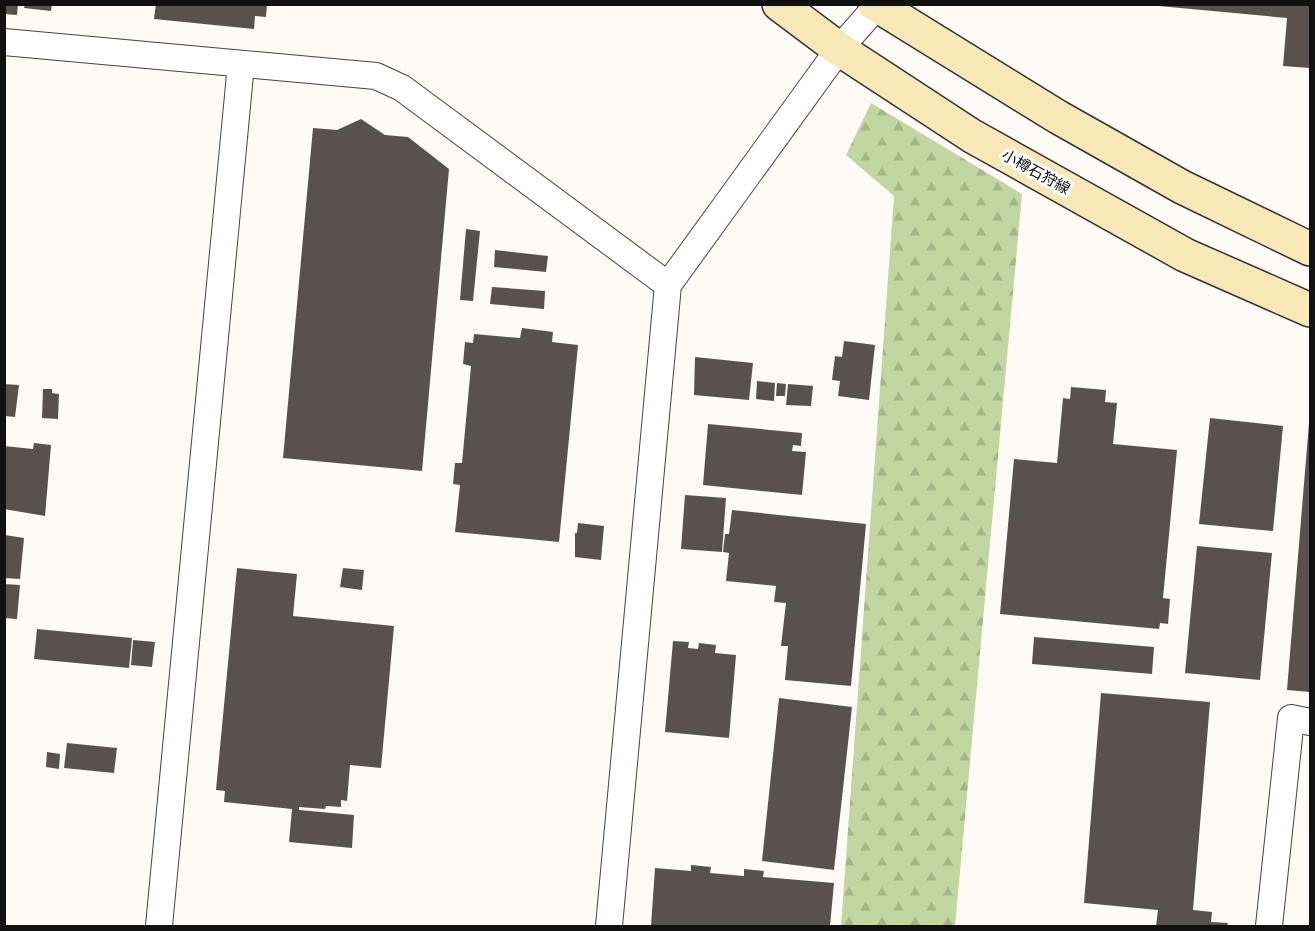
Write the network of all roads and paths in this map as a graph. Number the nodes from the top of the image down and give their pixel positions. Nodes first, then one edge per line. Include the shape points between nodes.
1 (779, 4) edge
2 (876, 5) edge
3 (4, 42) edge
4 (839, 50) junction
5 (241, 64) junction
6 (1311, 249) edge
7 (668, 285) junction
8 (1311, 310) edge
9 (1311, 722) edge
10 (159, 927) edge
11 (609, 927) edge
12 (1269, 927) edge

1 - 4 main road, 小樽石狩線
2 - 4 street
2 - 6 main road via 1058,117 1182,187
3 - 5 street
4 - 7 street
4 - 8 main road, 小樽石狩線 via 972,136 1185,255
5 - 7 street via 376,76 402,88
5 - 10 street
7 - 11 street
9 - 12 street via 1291,718

